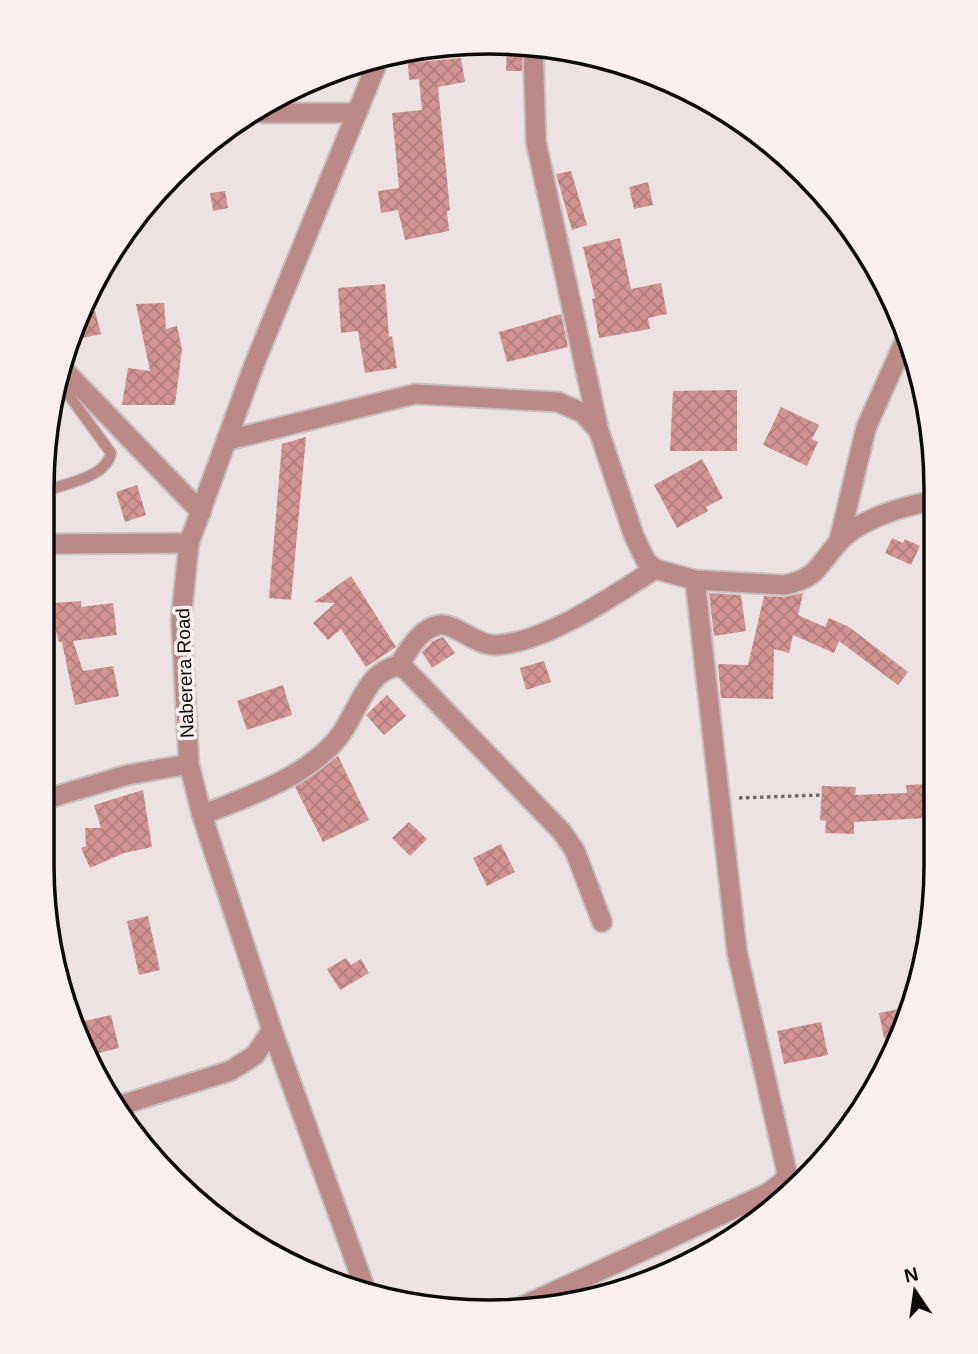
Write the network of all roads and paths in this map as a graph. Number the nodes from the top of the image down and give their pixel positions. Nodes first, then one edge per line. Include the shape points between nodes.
1 (533, 57) edge
2 (374, 70) edge
3 (270, 113) edge
4 (354, 113) junction
5 (901, 349) edge
6 (69, 375) edge
7 (66, 388) edge
8 (599, 431) junction
9 (228, 440) junction
10 (54, 488) edge
11 (924, 504) edge
12 (201, 512) junction
13 (839, 541) junction
14 (189, 543) junction
15 (54, 544) edge
16 (655, 569) junction
17 (695, 580) junction
18 (398, 666) junction
19 (189, 764) junction
20 (820, 795) dead end
21 (54, 797) edge
22 (719, 800) junction
23 (202, 815) junction
24 (602, 922) dead end
25 (272, 1030) junction
26 (126, 1104) edge
27 (362, 1281) edge
28 (543, 1296) edge

1 - 8 street via 536,142
2 - 4 street, Naberera Road
3 - 4 street
4 - 9 street, Naberera Road
5 - 13 street via 866,428
6 - 12 street
7 - 10 lane via 111,453 105,467 94,474
8 - 9 street via 583,412 558,402 427,393
8 - 16 street via 634,536
9 - 12 street, Naberera Road
11 - 13 street via 884,515
12 - 14 street, Naberera Road
13 - 17 street via 821,567 798,582
14 - 15 street
14 - 19 street, Naberera Road via 181,619
16 - 17 street
16 - 18 street via 570,622 516,641 483,645 445,624 437,625 422,632
17 - 22 street
18 - 23 street via 378,673 326,751 270,787
18 - 24 street via 562,832 575,851
19 - 21 street via 127,775
19 - 23 street, Naberera Road
20 - 22 path
22 - 28 street via 737,952 787,1173 768,1193
23 - 25 street, Naberera Road
25 - 26 street via 255,1055 230,1071
25 - 27 street, Naberera Road

